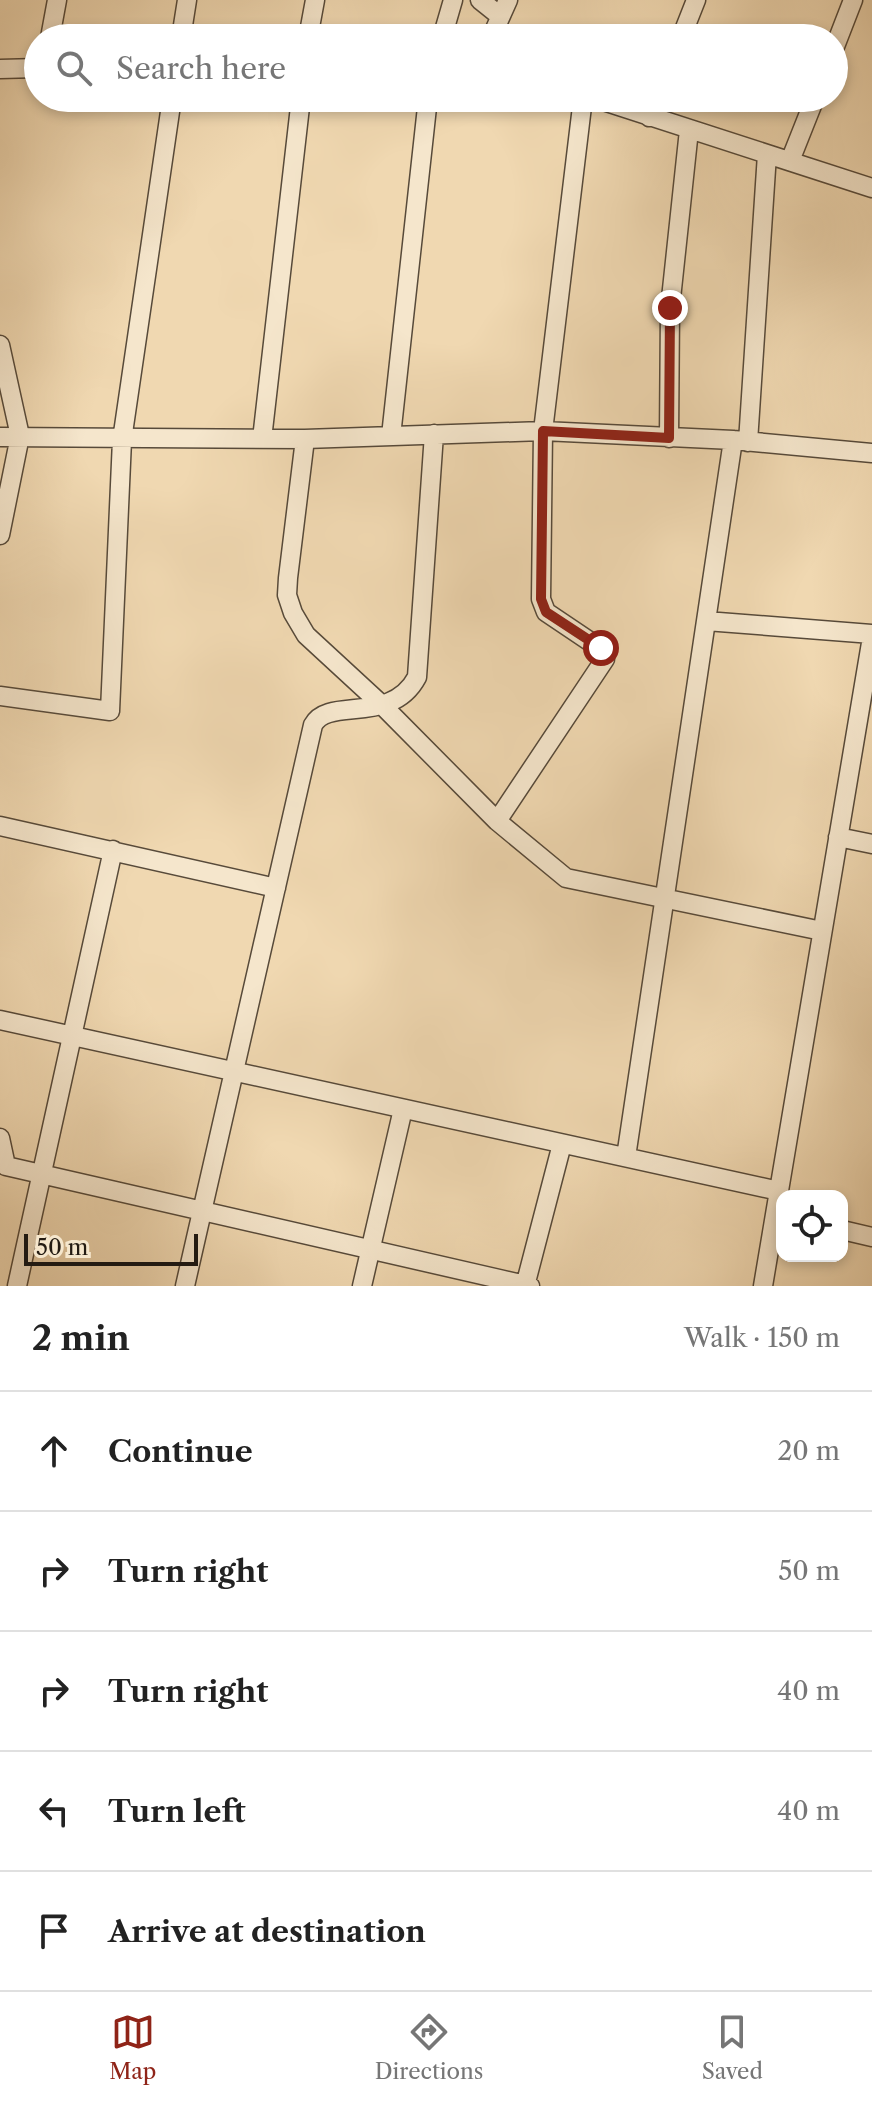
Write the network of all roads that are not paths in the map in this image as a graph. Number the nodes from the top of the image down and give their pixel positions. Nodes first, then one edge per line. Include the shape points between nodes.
1 (57, 0) edge
2 (187, 0) edge
3 (315, 0) edge
4 (453, 0) edge
5 (480, 0) edge
6 (696, 0) edge
7 (853, 0) edge
8 (504, 8) edge
9 (53, 24) edge
10 (183, 24) edge
11 (311, 24) edge
12 (446, 24) edge
13 (687, 24) edge
14 (844, 24) edge
15 (24, 68) edge
16 (0, 69) edge
17 (170, 112) edge
18 (299, 112) edge
19 (426, 112) edge
20 (581, 112) edge
21 (635, 112) edge
22 (651, 112) edge
23 (809, 112) edge
24 (649, 117) junction
25 (689, 130) junction
26 (767, 154) junction
27 (790, 161) junction
28 (872, 188) edge
29 (0, 345) edge
30 (543, 431) junction
31 (434, 434) junction
32 (20, 436) junction
33 (391, 436) junction
34 (0, 437) edge
35 (669, 438) junction
36 (262, 439) junction
37 (305, 439) junction
38 (122, 440) junction
39 (741, 441) junction
40 (872, 453) edge
41 (0, 535) edge
42 (706, 621) junction
43 (872, 635) edge
44 (0, 696) edge
45 (383, 706) junction
46 (497, 821) junction
47 (0, 826) edge
48 (838, 837) junction
49 (872, 844) edge
50 (113, 850) junction
51 (276, 888) junction
52 (665, 899) junction
53 (822, 931) junction
54 (0, 1020) edge
55 (72, 1037) junction
56 (234, 1072) junction
57 (403, 1109) junction
58 (0, 1138) edge
59 (562, 1144) junction
60 (626, 1157) junction
61 (42, 1174) junction
62 (776, 1190) edge
63 (779, 1190) edge
64 (202, 1211) junction
65 (776, 1224) edge
66 (848, 1231) edge
67 (872, 1237) edge
68 (371, 1250) junction
69 (17, 1286) edge
70 (185, 1286) edge
71 (362, 1286) edge
72 (527, 1286) edge
73 (763, 1286) edge

1 - 9 street
2 - 10 street
3 - 11 street
4 - 12 street
5 - 8 street
6 - 13 street
7 - 14 street
15 - 16 street
17 - 38 street
18 - 36 street
19 - 33 street
20 - 30 street
21 - 24 street
22 - 24 street
23 - 27 street
24 - 25 street
25 - 26 street
25 - 35 street via 670,308
26 - 27 street
26 - 39 street
27 - 28 street
29 - 32 street
30 - 31 street
30 - 35 street
30 - 46 street via 541,599 546,612 601,648 605,659
31 - 33 street
31 - 45 street via 417,677 410,689
32 - 34 street
32 - 38 street
32 - 41 street
33 - 37 street
35 - 39 street
36 - 37 street
36 - 38 street
37 - 45 street via 288,578 290,604 306,635
38 - 44 street via 110,711
39 - 40 street
39 - 42 street
42 - 43 street
42 - 52 street
43 - 48 street
45 - 46 street
45 - 51 street via 317,718
46 - 52 street via 566,878
47 - 50 street
48 - 49 street
48 - 53 street
50 - 51 street
50 - 55 street
51 - 56 street
52 - 53 street
52 - 60 street
53 - 63 street
54 - 55 street
55 - 56 street
55 - 61 street
56 - 57 street
56 - 64 street
57 - 59 street
57 - 68 street
58 - 61 street via 6,1166
59 - 60 street
59 - 72 street
60 - 62 street
61 - 64 street
61 - 69 street
64 - 68 street
64 - 70 street
65 - 73 street
66 - 67 street
68 - 71 street
68 - 72 street

